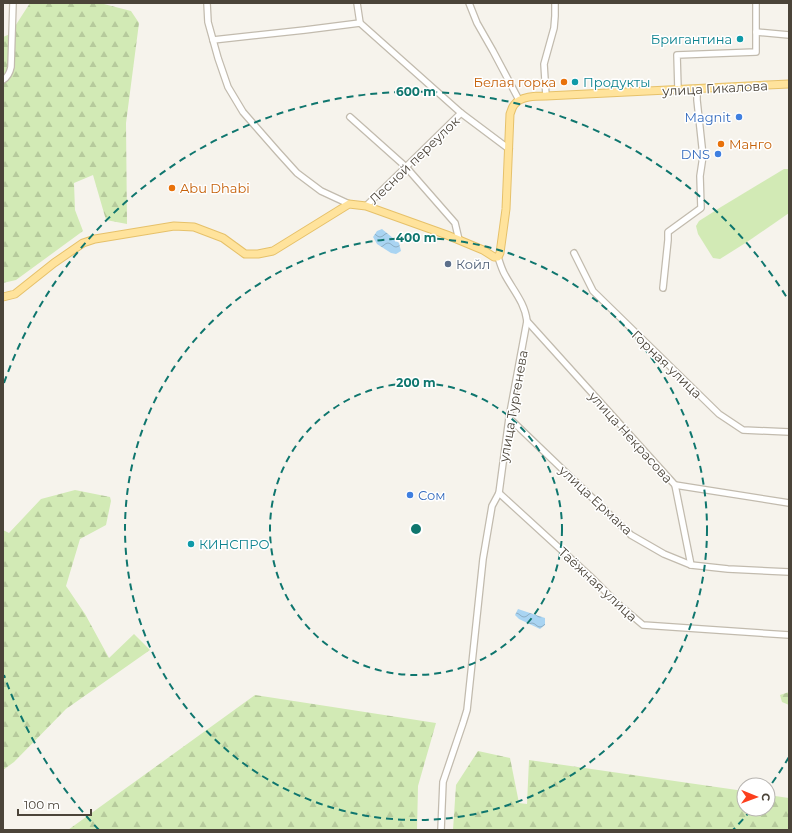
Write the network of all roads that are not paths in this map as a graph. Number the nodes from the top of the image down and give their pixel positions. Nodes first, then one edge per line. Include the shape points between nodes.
1 (13, 3) edge
2 (207, 3) edge
3 (357, 3) edge
4 (469, 3) edge
5 (555, 3) edge
6 (756, 3) edge
7 (360, 23) junction
8 (756, 32) junction
9 (789, 35) edge
10 (213, 40) junction
11 (3, 80) edge
12 (789, 84) edge
13 (678, 89) junction
14 (697, 89) junction
15 (546, 96) junction
16 (519, 100) junction
17 (461, 113) junction
18 (350, 117) dead end
19 (509, 149) junction
20 (406, 167) junction
21 (349, 204) junction
22 (366, 206) junction
23 (459, 240) junction
24 (574, 252) dead end
25 (498, 257) junction
26 (663, 288) dead end
27 (3, 297) edge
28 (527, 320) junction
29 (509, 418) junction
30 (789, 432) edge
31 (675, 485) junction
32 (499, 493) junction
33 (789, 503) edge
34 (691, 565) junction
35 (789, 572) edge
36 (789, 635) edge
37 (441, 830) edge

1 - 11 street via 11,67
2 - 10 street via 208,22
3 - 7 street
4 - 16 street via 476,23
5 - 15 street via 554,28 544,64
6 - 8 street
7 - 10 street
7 - 17 street
8 - 9 street
8 - 13 street via 756,52 677,55
10 - 21 street via 228,87 243,112 297,173 321,191
12 - 14 main road, улица Гикалова
13 - 14 main road, улица Гикалова
13 - 15 main road, улица Гикалова
14 - 26 street via 703,156 700,176 701,208 668,232
15 - 16 main road, улица Гикалова
16 - 19 main road via 510,114
17 - 19 street
17 - 20 street, Лесной переулок
18 - 20 street
19 - 25 main road via 506,209
20 - 22 street, Лесной переулок
20 - 23 street via 455,223
21 - 22 main road
21 - 27 main road via 273,251 258,254 245,254 223,238 194,226 174,226 95,239 83,243 14,294
22 - 23 main road
23 - 25 main road via 483,250 494,258
24 - 30 street, Горная улица via 593,291 719,414 743,430
25 - 28 street, улица Тургенева via 504,274 521,302
28 - 29 street, улица Тургенева
28 - 31 street, улица Некрасова
29 - 32 street, улица Тургенева
29 - 34 street, улица Ермака via 631,534 664,554
31 - 33 street, улица Некрасова
31 - 34 street
32 - 36 street, Таёжная улица via 643,625
32 - 37 street, улица Тургенева via 492,506 483,559 467,710 443,782
34 - 35 street, улица Ермака

